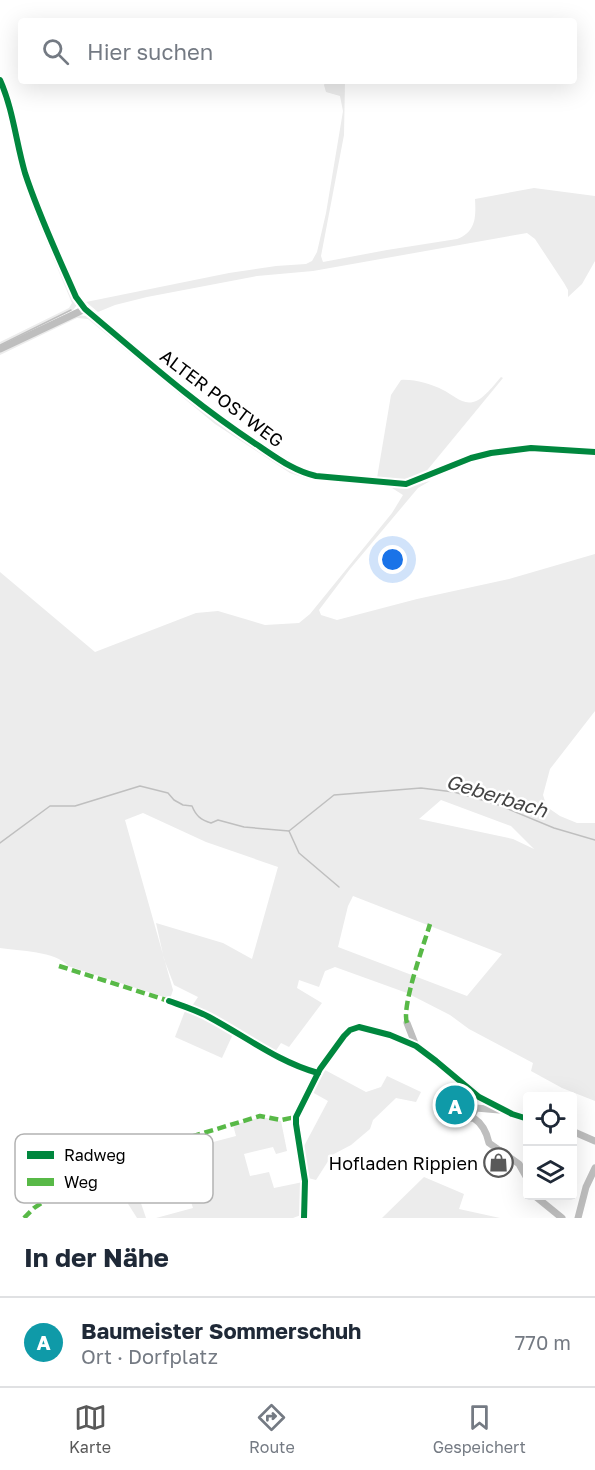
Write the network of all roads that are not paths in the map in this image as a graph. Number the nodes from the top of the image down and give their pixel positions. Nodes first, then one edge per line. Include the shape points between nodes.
1 (0, 80) edge
2 (84, 309) junction
3 (0, 349) edge
4 (595, 452) edge
5 (169, 1001) dead end
6 (407, 1023) dead end
7 (416, 1046) junction
8 (318, 1073) junction
9 (462, 1084) junction
10 (502, 1109) junction
11 (523, 1117) edge
12 (471, 1118) junction
13 (577, 1133) edge
14 (595, 1141) edge
15 (595, 1168) edge
16 (523, 1171) edge
17 (540, 1200) edge
18 (303, 1218) edge
19 (562, 1218) edge
20 (578, 1218) edge

1 - 2 street, ALTER POSTWEG via 33,195
2 - 3 street
2 - 4 street, ALTER POSTWEG via 237,432 301,472 406,484 491,453 531,448
5 - 8 street via 197,1011 276,1056
6 - 7 street
7 - 8 street via 359,1027 344,1036
7 - 9 street
8 - 18 street via 296,1117 305,1181
9 - 10 street
9 - 12 street via 459,1094 444,1109 466,1112
10 - 11 street
10 - 12 street via 476,1108
12 - 16 street via 485,1128 489,1143
13 - 14 street
15 - 20 street
17 - 19 street

